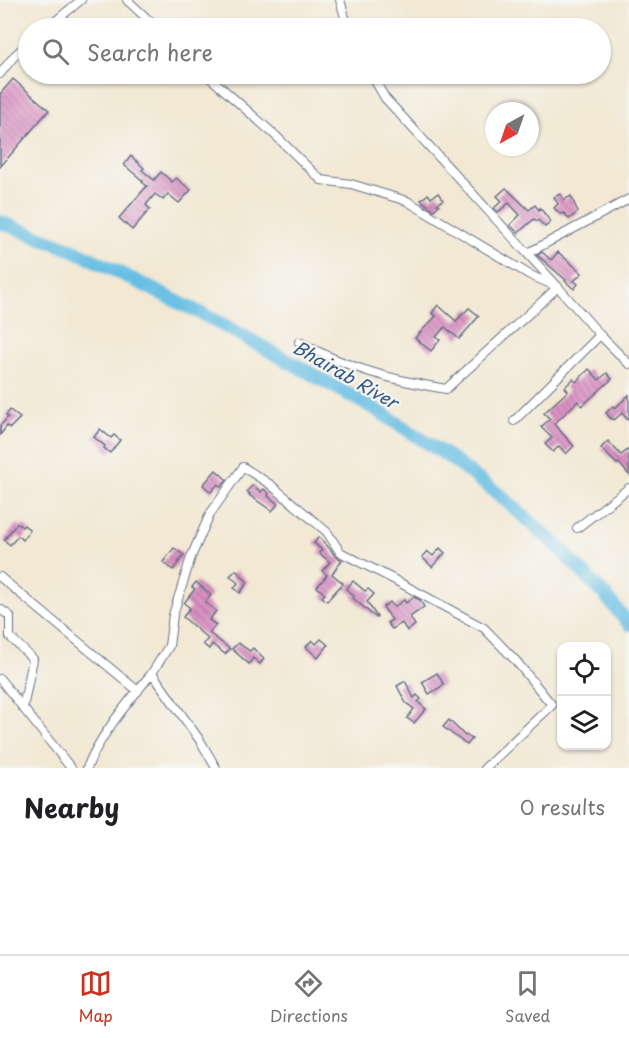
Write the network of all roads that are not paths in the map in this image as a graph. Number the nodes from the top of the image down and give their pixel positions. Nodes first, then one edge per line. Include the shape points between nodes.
1 (81, 0) edge
2 (340, 0) edge
3 (132, 2) edge
4 (59, 18) edge
5 (147, 18) edge
6 (345, 18) edge
7 (18, 52) edge
8 (0, 74) edge
9 (217, 84) edge
10 (377, 84) edge
11 (629, 199) edge
12 (528, 253) junction
13 (558, 287) junction
14 (600, 335) junction
15 (299, 342) dead end
16 (629, 364) edge
17 (514, 421) dead end
18 (629, 488) edge
19 (577, 528) dead end
20 (0, 577) edge
21 (0, 609) edge
22 (152, 673) junction
23 (0, 679) edge
24 (138, 691) junction
25 (23, 708) junction
26 (71, 768) edge
27 (87, 768) edge
28 (216, 768) edge
29 (485, 768) edge

1 - 4 street
2 - 6 street
3 - 5 street
7 - 8 street
9 - 13 street via 321,180 351,184 407,201 530,275
10 - 12 street
11 - 12 street
12 - 13 street
13 - 14 street
13 - 15 street via 446,389 369,373
14 - 16 street
14 - 17 street
18 - 19 street
20 - 24 street
21 - 25 street via 10,615 10,637 33,659
22 - 24 street
22 - 28 street
22 - 29 street via 169,646 173,615 191,557 210,514 243,467 327,532 340,552 484,628 552,705
23 - 25 street
24 - 27 street
25 - 26 street

